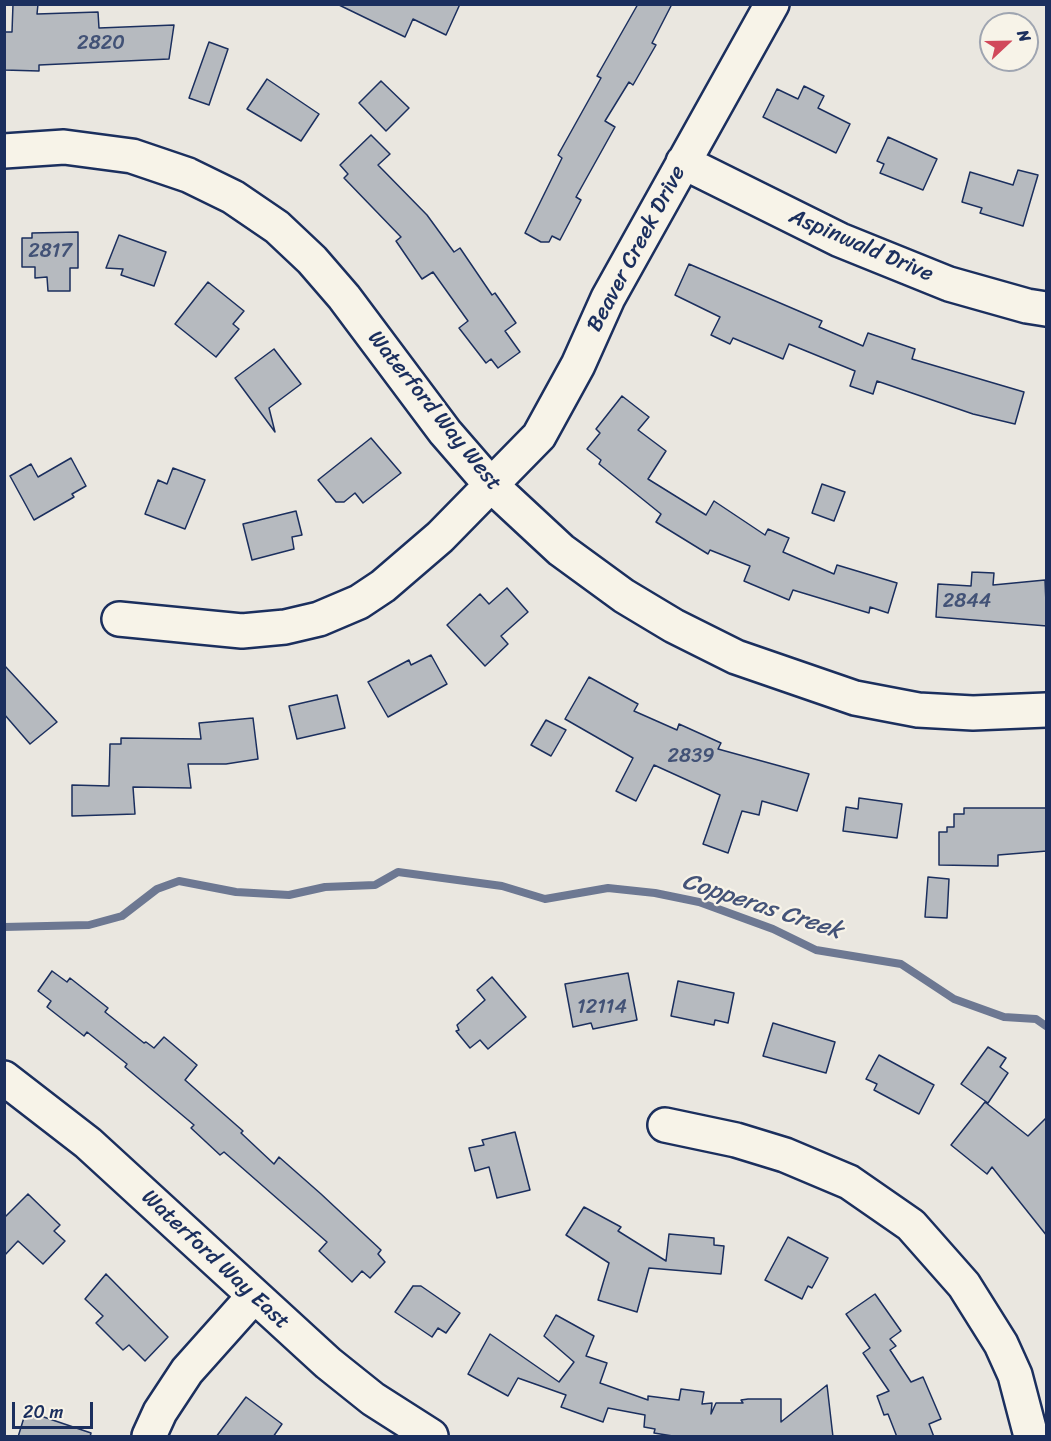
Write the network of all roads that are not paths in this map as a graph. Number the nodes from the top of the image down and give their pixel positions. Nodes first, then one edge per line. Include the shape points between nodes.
1 (772, 4) edge
2 (4, 151) edge
3 (683, 162) junction
4 (1047, 309) edge
5 (491, 485) junction
6 (119, 619) dead end
7 (1047, 710) edge
8 (4, 1078) edge
9 (665, 1125) dead end
10 (254, 1296) junction
11 (149, 1437) edge
12 (431, 1437) edge
13 (1031, 1437) edge

1 - 3 street, Beaver Creek Drive
2 - 5 street, Waterford Way West via 64,147 132,156 188,175 233,197 277,227 344,297 445,432
3 - 4 street, Aspinwald Drive via 802,222 949,284
3 - 5 street, Beaver Creek Drive via 608,298 578,365 539,436
5 - 6 street, Beaver Creek Drive via 440,537 383,586 359,602 318,620 242,631
5 - 7 street, Waterford Way West via 561,550 624,596 736,657 855,698 918,710
8 - 10 street, Waterford Way East via 88,1143
9 - 13 street via 785,1155 849,1182 910,1226 964,1285 1001,1344 1015,1375
10 - 11 street via 187,1371
10 - 12 street, Waterford Way East via 328,1363

